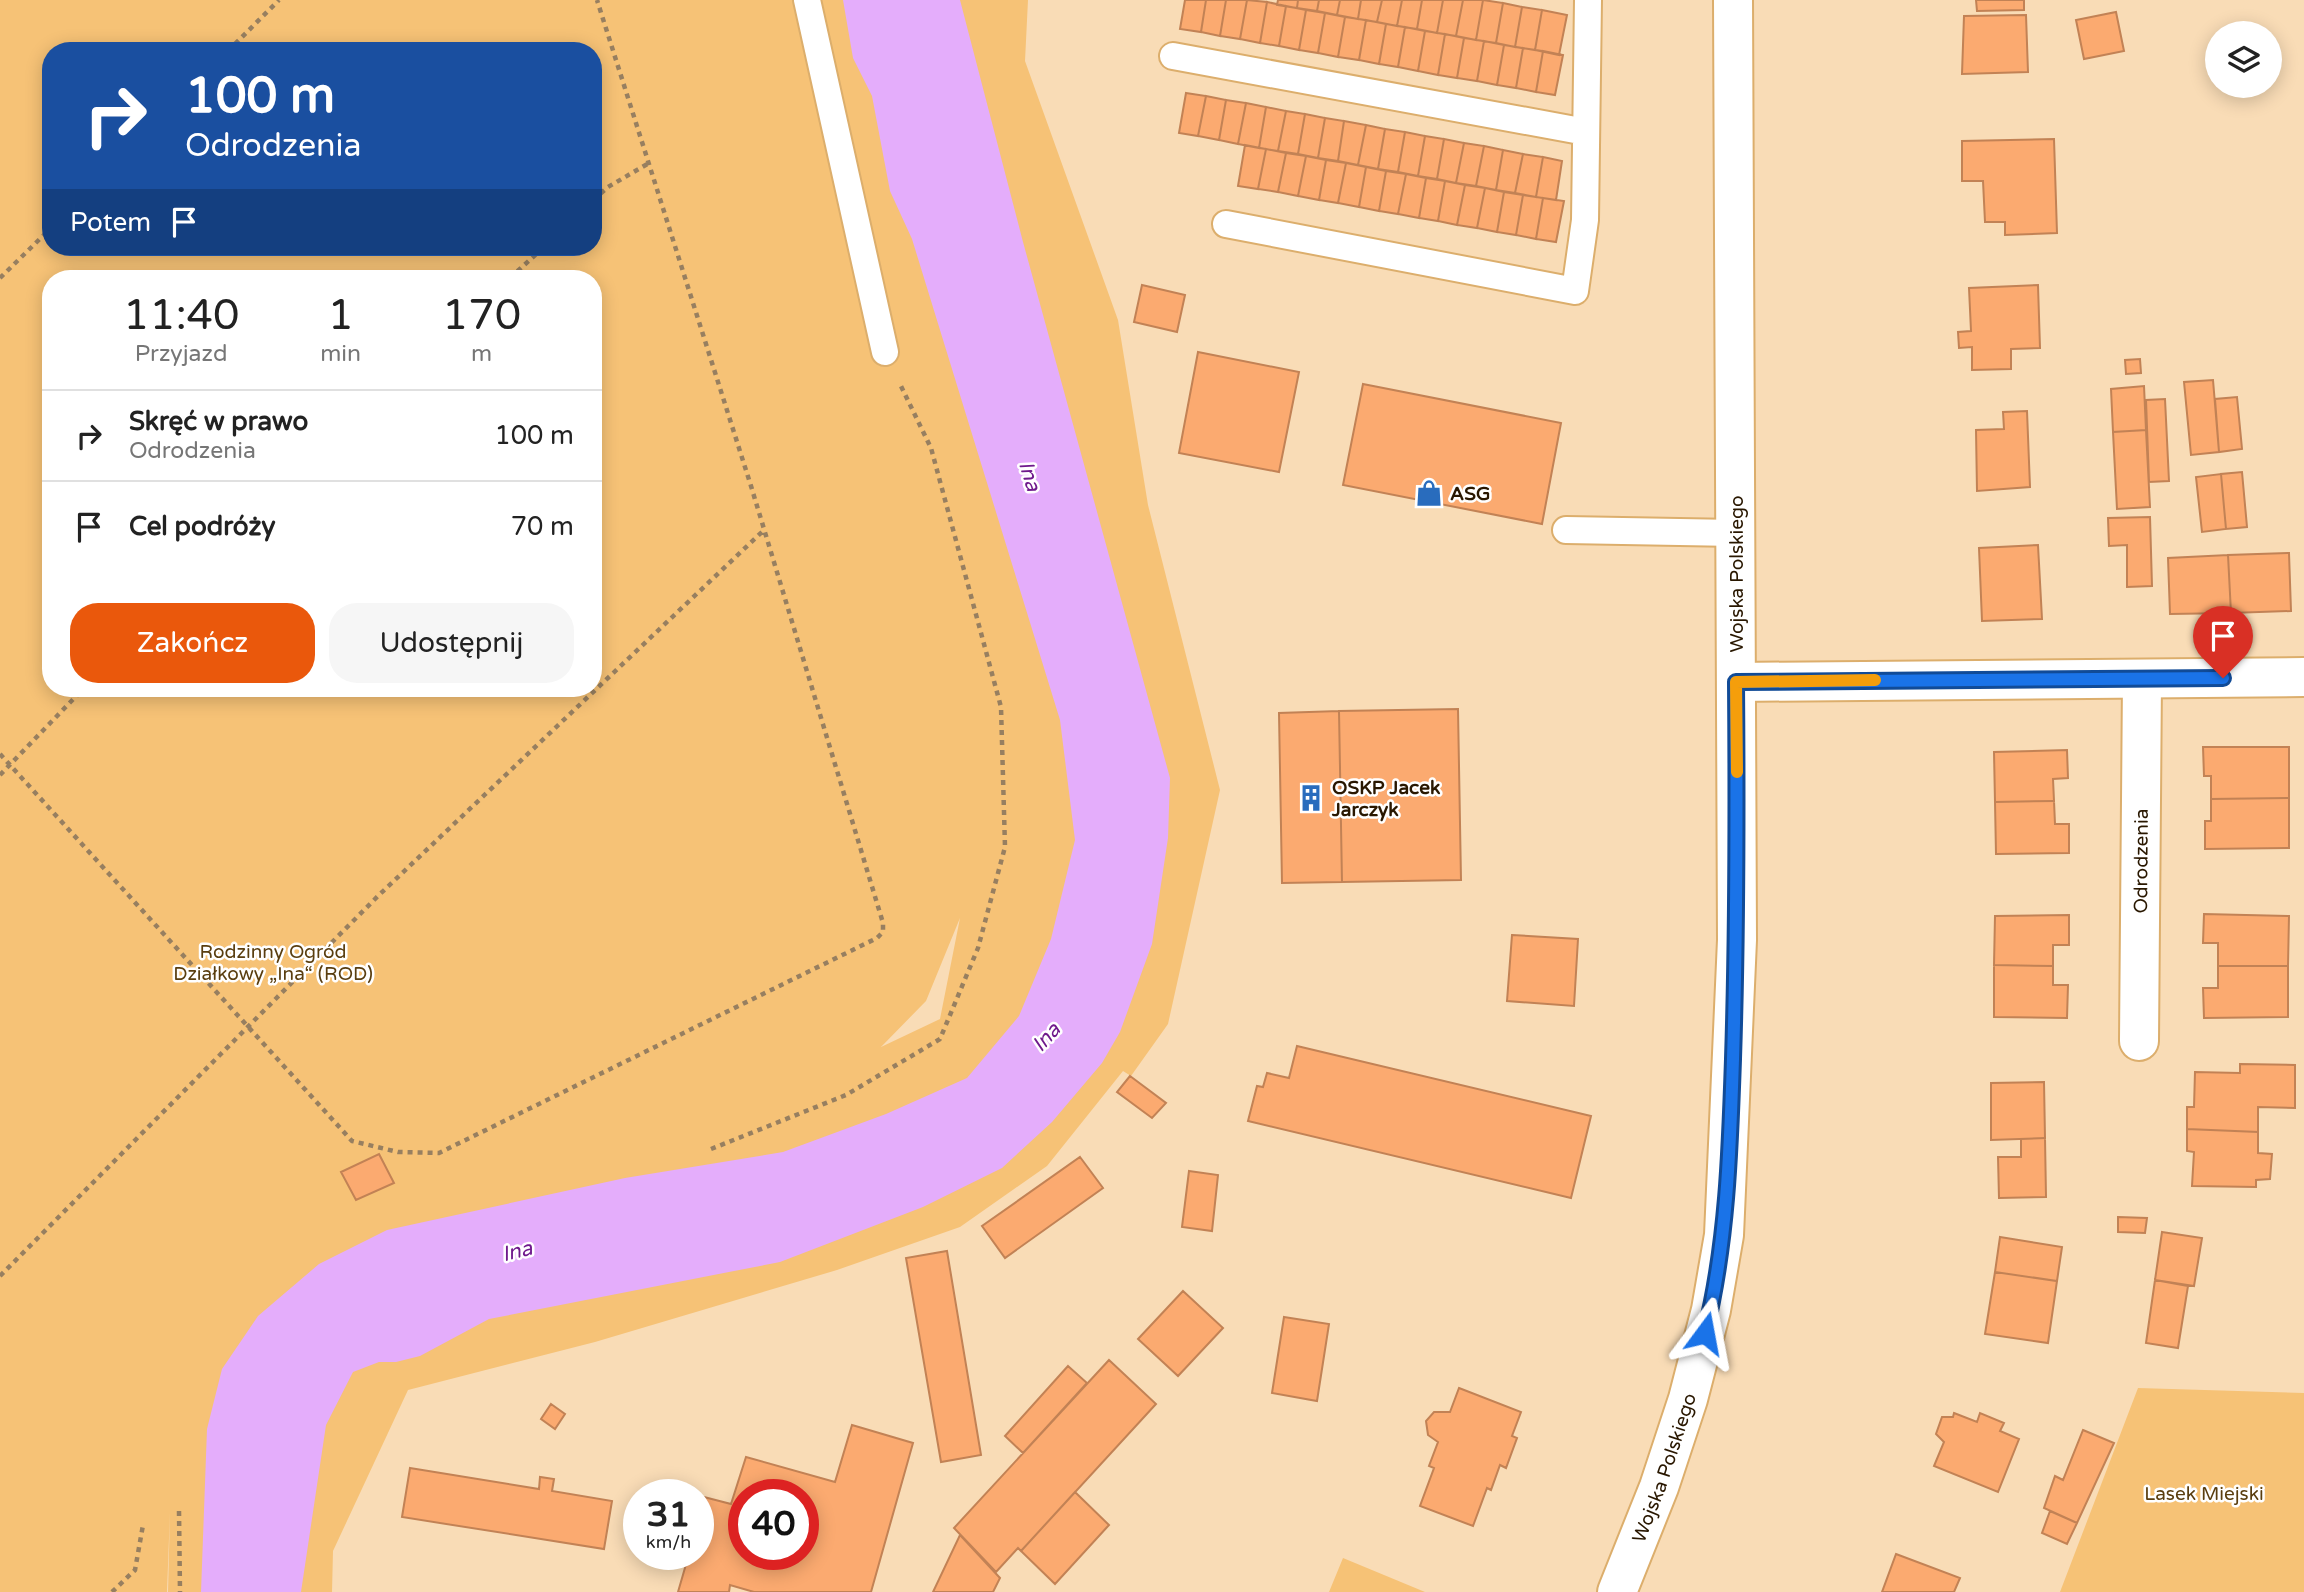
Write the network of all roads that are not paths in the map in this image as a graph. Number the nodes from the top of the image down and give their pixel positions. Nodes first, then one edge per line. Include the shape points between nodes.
1 (807, 0) edge
2 (1588, 0) edge
3 (1733, 0) edge
4 (1173, 56) dead end
5 (1586, 132) junction
6 (1226, 223) dead end
7 (885, 352) road end
8 (1566, 530) dead end
9 (1736, 533) junction
10 (2304, 677) edge
11 (2142, 680) junction
12 (1736, 682) junction
13 (2139, 1041) dead end
14 (1617, 1592) edge

1 - 7 lane
2 - 5 lane
3 - 9 street, Wojska Polskiego
4 - 5 lane
5 - 6 lane via 1585,220 1575,291
8 - 9 lane
9 - 12 street, Wojska Polskiego
10 - 11 street
11 - 12 street
11 - 13 street, Odrodzenia
12 - 14 street, Wojska Polskiego via 1737,940 1724,1235 1688,1399

